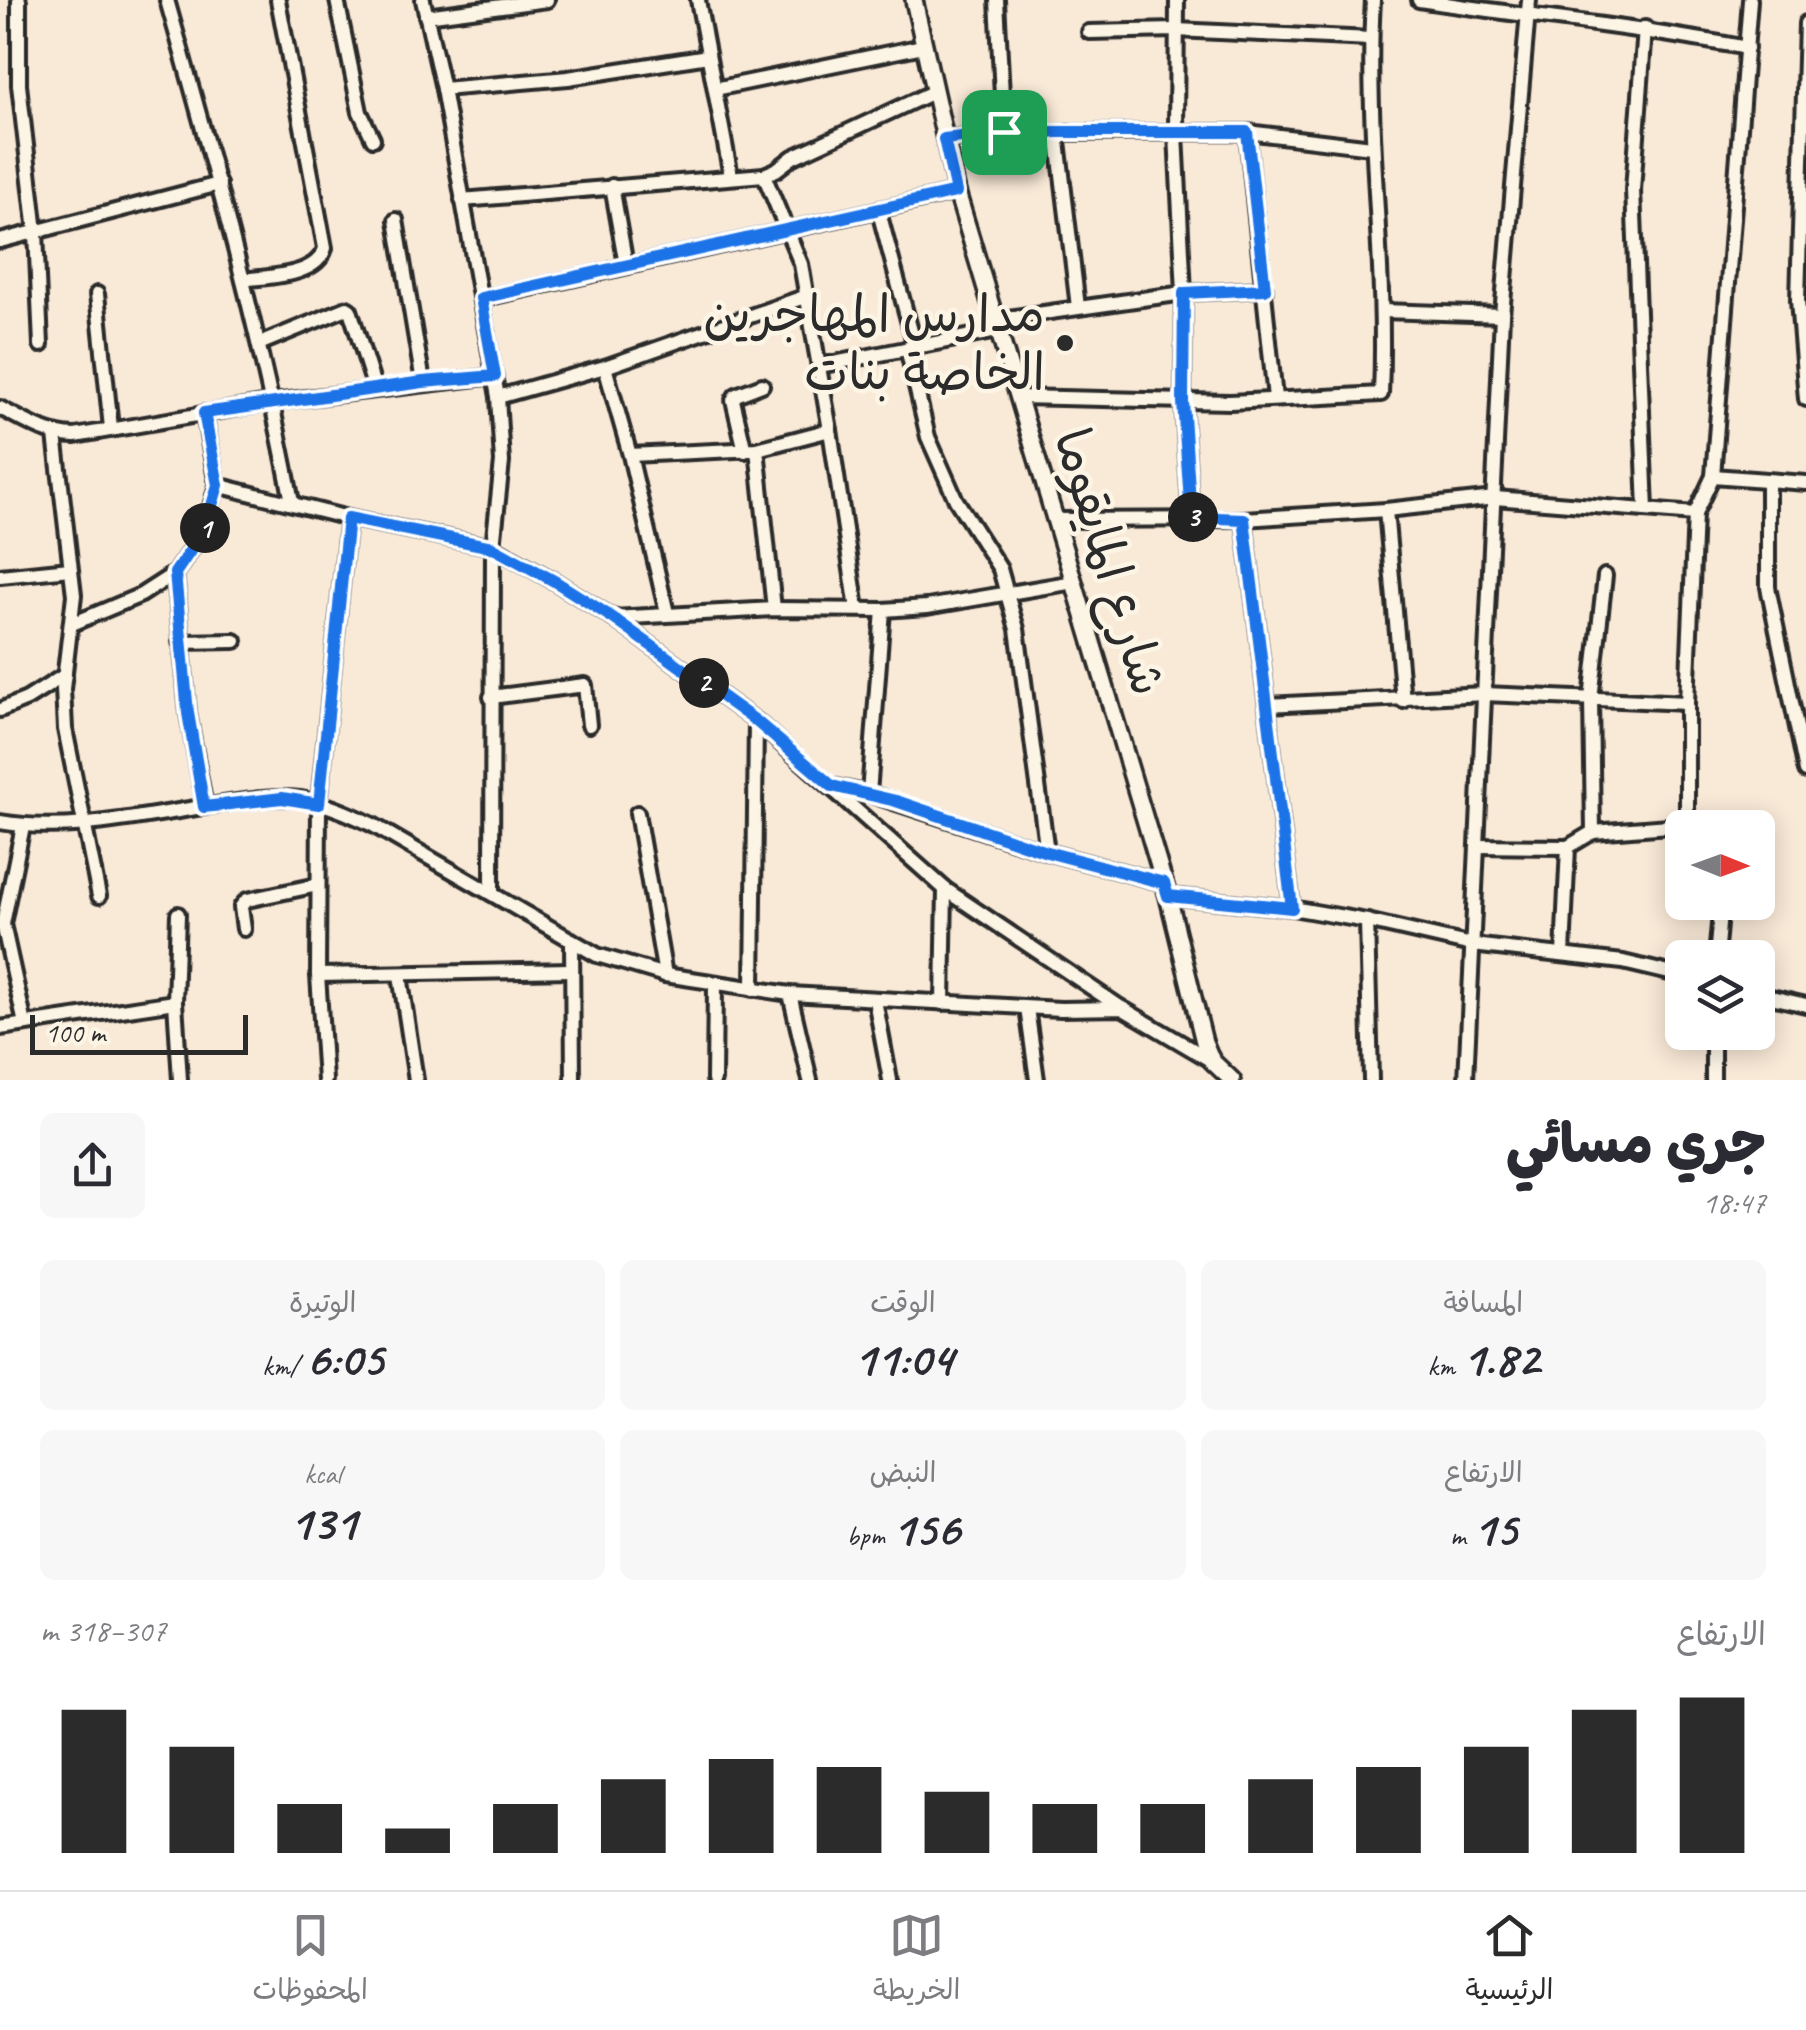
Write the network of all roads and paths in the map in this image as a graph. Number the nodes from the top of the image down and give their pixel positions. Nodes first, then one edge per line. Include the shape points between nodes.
1 (19, 0) edge
2 (167, 0) edge
3 (278, 0) edge
4 (337, 0) edge
5 (422, 0) edge
6 (547, 0) edge
7 (698, 0) edge
8 (914, 0) edge
9 (996, 0) edge
10 (1177, 0) edge
11 (1373, 0) edge
12 (1420, 0) edge
13 (1528, 0) edge
14 (1750, 0) edge
15 (494, 4) edge
16 (426, 16) junction
17 (1526, 16) junction
18 (1806, 23) edge
19 (1644, 28) junction
20 (1176, 30) junction
21 (1089, 32) dead end
22 (1370, 39) junction
23 (923, 46) junction
24 (1747, 48) junction
25 (708, 56) junction
26 (443, 88) junction
27 (1805, 88) edge
28 (715, 89) junction
29 (933, 92) junction
30 (1004, 132) junction
31 (1247, 132) junction
32 (1057, 133) junction
33 (1176, 134) junction
34 (373, 139) dead end
35 (944, 139) junction
36 (1372, 147) junction
37 (764, 175) junction
38 (731, 176) junction
39 (219, 184) junction
40 (612, 186) junction
41 (956, 192) junction
42 (462, 200) junction
43 (879, 212) junction
44 (396, 220) dead end
45 (788, 228) junction
46 (36, 232) junction
47 (0, 241) edge
48 (626, 265) junction
49 (243, 280) junction
50 (1265, 289) junction
51 (1184, 293) junction
52 (97, 294) dead end
53 (808, 296) junction
54 (481, 298) junction
55 (1078, 307) junction
56 (1382, 311) junction
57 (1502, 314) junction
58 (995, 325) junction
59 (258, 344) junction
60 (41, 345) dead end
61 (911, 347) junction
62 (819, 366) junction
63 (605, 367) junction
64 (495, 376) junction
65 (423, 382) junction
66 (762, 385) dead end
67 (375, 389) junction
68 (498, 397) junction
69 (1018, 397) junction
70 (1275, 398) junction
71 (1806, 400) edge
72 (273, 402) junction
73 (1183, 402) junction
74 (0, 408) edge
75 (204, 413) junction
76 (111, 428) junction
77 (830, 430) junction
78 (55, 435) junction
79 (751, 450) junction
80 (630, 455) junction
81 (1713, 476) junction
82 (1768, 481) junction
83 (1806, 483) edge
84 (218, 485) junction
85 (1495, 498) junction
86 (292, 502) junction
87 (1386, 510) junction
88 (1646, 510) junction
89 (1695, 514) junction
90 (1191, 517) junction
91 (348, 518) junction
92 (1244, 519) junction
93 (1055, 520) junction
94 (492, 547) junction
95 (70, 569) junction
96 (175, 573) junction
97 (0, 576) edge
98 (1605, 576) dead end
99 (1074, 582) junction
100 (1009, 594) junction
101 (774, 608) junction
102 (857, 609) junction
103 (883, 610) junction
104 (666, 613) junction
105 (613, 618) junction
106 (72, 624) junction
107 (235, 640) dead end
108 (180, 642) junction
109 (65, 674) junction
110 (1484, 694) junction
111 (492, 696) junction
112 (1590, 699) junction
113 (1403, 700) junction
114 (1686, 703) junction
115 (1266, 705) junction
116 (0, 710) edge
117 (756, 721) junction
118 (589, 725) dead end
119 (1806, 770) edge
120 (832, 786) junction
121 (869, 794) junction
122 (319, 804) junction
123 (204, 807) junction
124 (1687, 810) edge
125 (637, 813) dead end
126 (0, 822) edge
127 (84, 824) junction
128 (1665, 825) edge
129 (23, 826) junction
130 (1594, 832) junction
131 (1476, 846) junction
132 (1568, 847) junction
133 (1047, 852) junction
134 (318, 885) junction
135 (945, 889) junction
136 (1166, 890) junction
137 (492, 892) junction
138 (99, 896) dead end
139 (1292, 908) junction
140 (178, 914) dead end
141 (1367, 921) junction
142 (244, 929) dead end
143 (572, 940) junction
144 (1472, 946) junction
145 (1563, 954) junction
146 (570, 970) junction
147 (1665, 972) edge
148 (400, 975) junction
149 (664, 975) junction
150 (318, 976) junction
151 (716, 984) junction
152 (753, 989) junction
153 (790, 994) junction
154 (1775, 998) edge
155 (875, 1000) junction
156 (175, 1002) junction
157 (943, 1002) junction
158 (1806, 1005) edge
159 (1028, 1008) junction
160 (1122, 1008) junction
161 (25, 1024) junction
162 (0, 1028) edge
163 (1713, 1050) edge
164 (1212, 1060) junction
165 (180, 1080) edge
166 (325, 1080) edge
167 (416, 1080) edge
168 (573, 1080) edge
169 (714, 1080) edge
170 (810, 1080) edge
171 (890, 1080) edge
172 (1038, 1080) edge
173 (1232, 1080) edge
174 (1371, 1080) edge
175 (1466, 1080) edge
176 (1713, 1080) edge

1 - 46 street via 18,85
2 - 39 street
3 - 49 street via 324,248 306,269
4 - 34 street via 360,112
5 - 16 street
6 - 15 street
7 - 25 street
8 - 23 street, شارع المايقوما
9 - 30 street
10 - 20 street
11 - 22 street
12 - 17 street
13 - 17 street
14 - 24 street
15 - 16 street
16 - 26 street
17 - 19 street
17 - 57 street
18 - 27 street
19 - 24 street
19 - 88 street via 1633,190
20 - 21 street
20 - 22 street
20 - 33 street
22 - 36 street
23 - 28 street
23 - 29 street, شارع المايقوما
24 - 81 street
25 - 26 street via 568,78
25 - 28 street
26 - 42 street
27 - 71 street via 1798,300
28 - 38 street
29 - 35 street, شارع المايقوما
29 - 37 street
30 - 32 street
30 - 35 street
31 - 33 street
31 - 36 street
31 - 50 street
32 - 33 street
32 - 55 street
33 - 51 street
35 - 41 street, شارع المايقوما
36 - 56 street
37 - 38 street
37 - 45 street
38 - 40 street
39 - 46 street
39 - 49 street
40 - 42 street
40 - 48 street
41 - 43 street
41 - 58 street, شارع المايقوما
42 - 54 street
43 - 45 street
43 - 61 street
44 - 65 street
45 - 48 street
45 - 53 street
46 - 47 street
46 - 60 street
48 - 54 street
49 - 59 street
50 - 51 street
50 - 70 street
51 - 55 street
51 - 73 street
52 - 76 street
53 - 62 street
53 - 63 street
54 - 64 street
55 - 58 street
56 - 57 street
56 - 70 street via 1381,394
57 - 85 street
58 - 61 street
58 - 69 street, شارع المايقوما
59 - 67 street via 347,308
59 - 72 street
61 - 62 street
61 - 100 street via 928,438
62 - 77 street
63 - 68 street
63 - 80 street
64 - 65 street
64 - 68 street
65 - 67 street
66 - 79 street via 733,400
67 - 72 street
68 - 94 street via 502,462
69 - 73 street
69 - 93 street, شارع المايقوما
70 - 73 street
72 - 75 street
72 - 86 street
73 - 90 street
74 - 78 street
75 - 76 street
75 - 84 street
76 - 78 street
77 - 79 street
77 - 102 street
78 - 95 street
79 - 80 street
79 - 101 street
80 - 104 street
81 - 82 street
81 - 89 street
82 - 83 street
82 - 119 street via 1768,587
84 - 86 street
84 - 96 street via 205,529
85 - 87 street
85 - 88 street
85 - 110 street
86 - 91 street
87 - 92 street
87 - 113 street
88 - 89 street
89 - 114 street
90 - 92 street
90 - 93 street
91 - 94 street
91 - 122 street
92 - 115 street
93 - 99 street, شارع المايقوما
94 - 105 street
94 - 111 street
95 - 97 street
95 - 106 street
96 - 106 street
96 - 108 street
98 - 112 street
99 - 100 street
99 - 136 street, شارع المايقوما
100 - 103 street
100 - 133 street
101 - 102 street
101 - 104 street
102 - 103 street
103 - 121 street
104 - 105 street
105 - 117 street
106 - 109 street
107 - 108 street
108 - 123 street
109 - 116 street
109 - 127 street via 65,729
110 - 112 street
110 - 113 street
110 - 131 street
111 - 118 street via 584,684
111 - 137 street
112 - 114 street
112 - 130 street
113 - 115 street
114 - 124 street
115 - 139 street
117 - 120 street
117 - 152 street
120 - 121 street
120 - 135 street
121 - 133 street
122 - 123 street via 282,798
122 - 134 street
122 - 137 street via 374,825
123 - 127 street
125 - 149 street
126 - 129 street
127 - 129 street
127 - 138 street
128 - 130 street
129 - 161 street via 3,924
130 - 132 street
131 - 132 street
131 - 144 street
132 - 145 street
133 - 136 street
134 - 142 street via 248,900 240,907
134 - 150 street
135 - 157 street
135 - 160 street
136 - 139 street
136 - 164 street, شارع المايقوما
137 - 143 street
139 - 141 street
140 - 156 street
141 - 144 street
141 - 174 street
143 - 146 street
143 - 149 street via 618,964
144 - 145 street
144 - 175 street
145 - 147 street
146 - 148 street
146 - 168 street
148 - 150 street
148 - 167 street
149 - 151 street
150 - 166 street
151 - 152 street
151 - 169 street
152 - 153 street
153 - 155 street
153 - 170 street
154 - 158 street
155 - 157 street
155 - 171 street
156 - 161 street
156 - 165 street
157 - 159 street
159 - 160 street
159 - 172 street
160 - 164 street
161 - 162 street
163 - 176 street
164 - 173 street, شارع المايقوما

